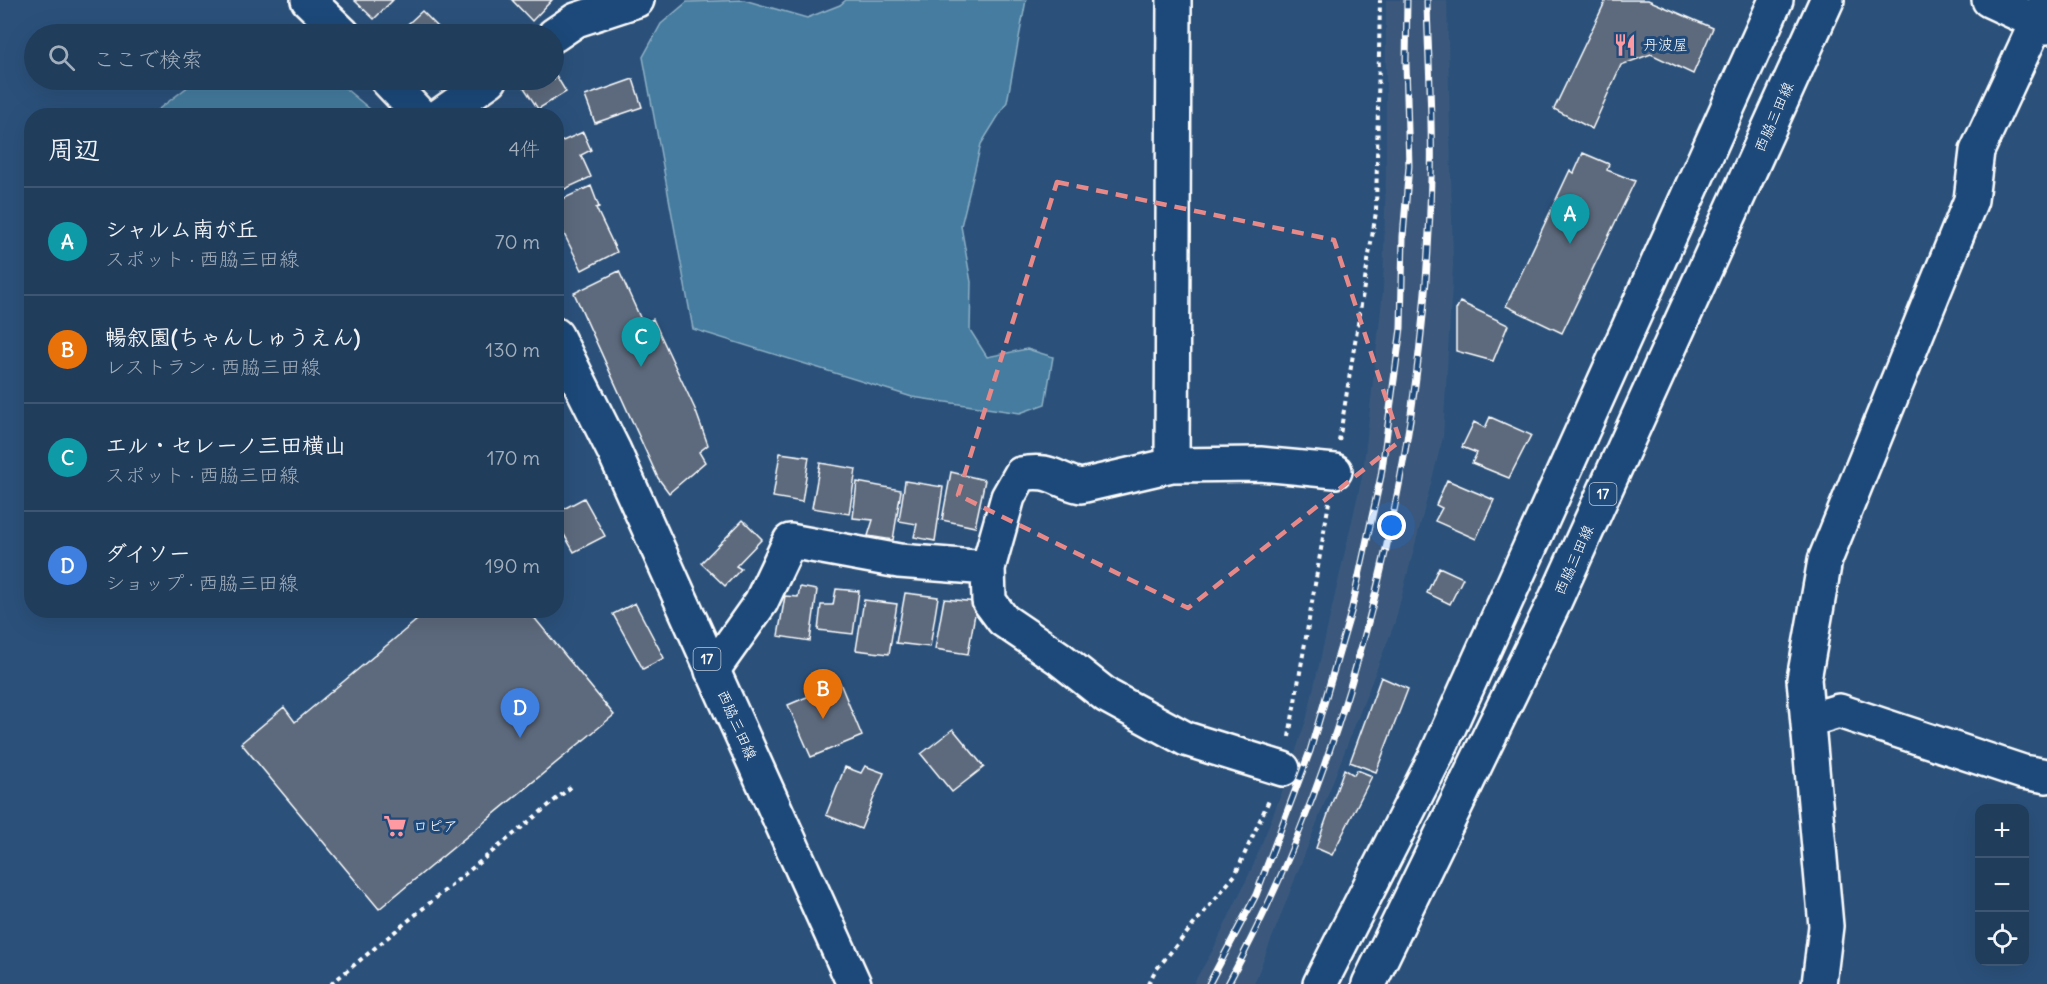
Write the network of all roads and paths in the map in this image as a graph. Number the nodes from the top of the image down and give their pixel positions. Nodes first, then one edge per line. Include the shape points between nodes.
1 (308, 0) edge
2 (637, 0) edge
3 (1174, 0) edge
4 (1380, 0) edge
5 (1776, 0) edge
6 (1827, 0) edge
7 (1989, 0) edge
8 (2044, 17) edge
9 (333, 24) edge
10 (564, 28) edge
11 (396, 90) edge
12 (476, 90) edge
13 (413, 108) edge
14 (450, 108) edge
15 (564, 351) edge
16 (1172, 465) junction
17 (1335, 471) junction
18 (988, 568) junction
19 (712, 671) junction
20 (1809, 720) junction
21 (1283, 769) junction
22 (2047, 776) edge
23 (571, 787) dead end
24 (332, 984) edge
25 (854, 984) edge
26 (1148, 984) edge
27 (1320, 984) edge
28 (1369, 984) edge
29 (1819, 984) edge

1 - 9 street
2 - 10 street via 576,20
3 - 16 street
4 - 17 path via 1376,212
5 - 27 street via 1437,754
6 - 28 street, 西脇三田線 / 17 via 1553,605
7 - 8 street
8 - 20 street via 1977,151 1971,200 1825,560 1804,679
11 - 13 street
12 - 14 street
15 - 19 street, 西脇三田線 / 17 via 614,451
16 - 17 street via 1260,464
16 - 18 street via 1082,486 1051,473 1021,474 1008,497
17 - 21 path
18 - 19 street via 899,561 790,541 761,602
18 - 21 street via 989,602 1003,620 1107,696 1186,739
19 - 25 street, 西脇三田線 / 17
20 - 22 street via 1839,711 2023,772
20 - 29 street via 1826,926
21 - 26 path via 1235,875 1155,970
23 - 24 path

